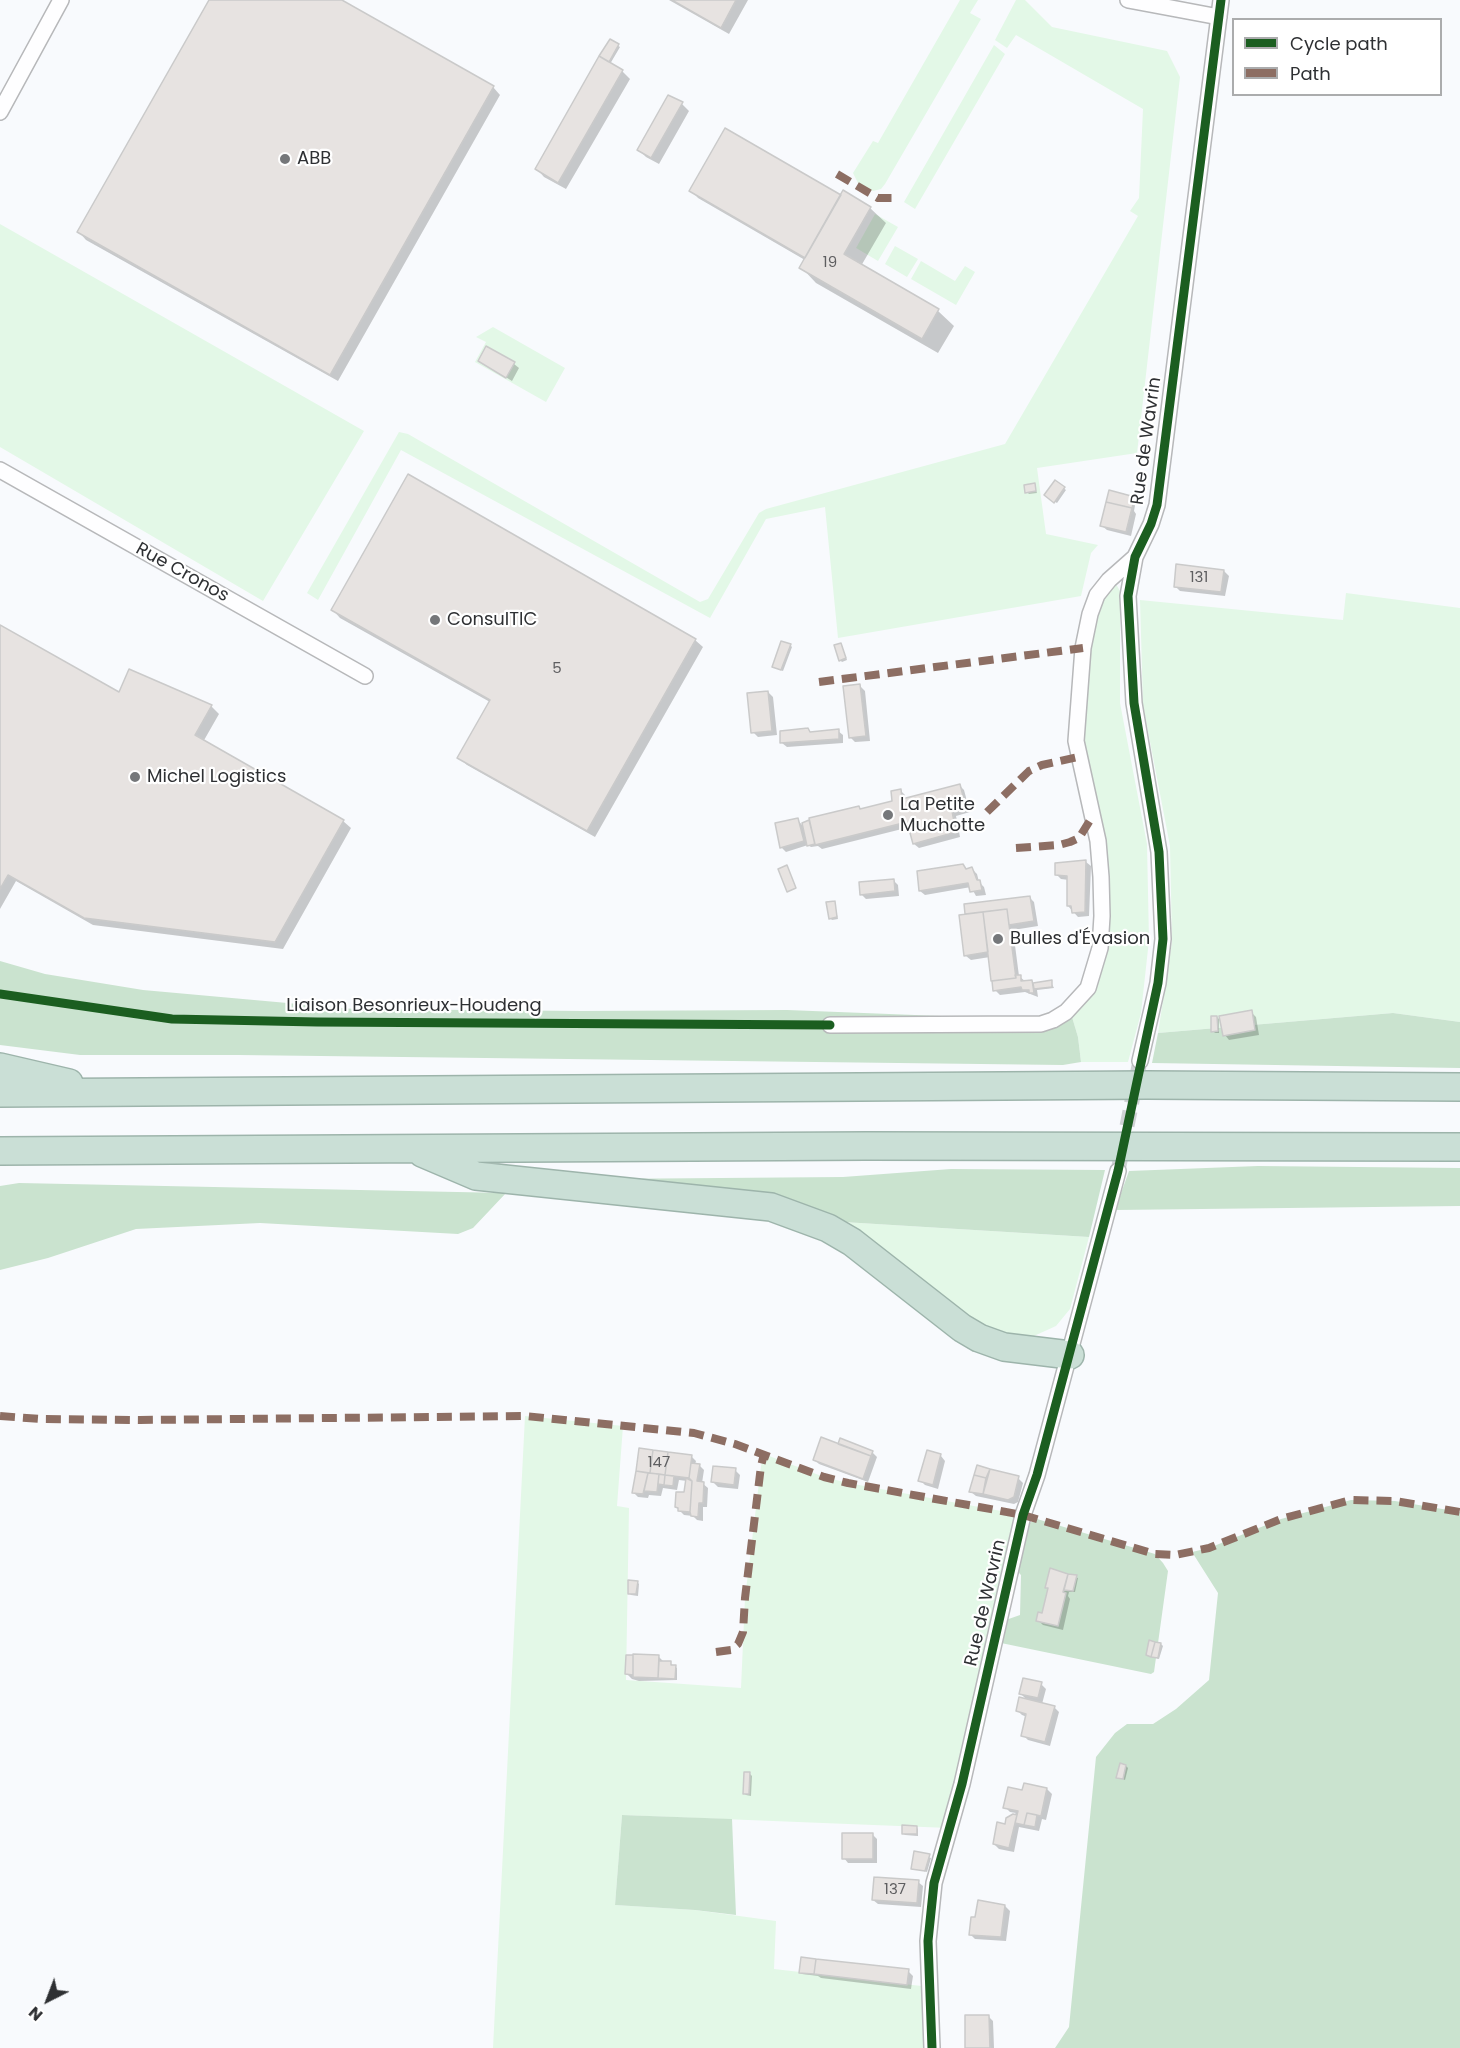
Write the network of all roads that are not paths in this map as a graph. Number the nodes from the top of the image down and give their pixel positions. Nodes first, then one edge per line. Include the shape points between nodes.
1 (61, 0) edge
2 (1128, 0) edge
3 (1221, 0) edge
4 (1219, 17) junction
5 (0, 112) edge
6 (0, 470) edge
7 (1135, 557) junction
8 (365, 676) dead end
9 (830, 1024) dead end
10 (1140, 1061) tunnel mouth
11 (0, 1067) edge
12 (1460, 1087) edge
13 (108, 1092) junction
14 (0, 1093) edge
15 (1460, 1147) edge
16 (409, 1148) junction
17 (8, 1154) edge
18 (1118, 1171) tunnel mouth
19 (1070, 1355) junction
20 (932, 2048) edge

1 - 5 street
2 - 4 street
3 - 4 street, Rue de Wavrin
4 - 7 street, Rue de Wavrin via 1157,504
6 - 8 street, Rue Cronos
7 - 9 street via 1097,596 1083,648 1076,741 1098,841 1102,906 1100,948 1088,988 1066,1012 1041,1024
7 - 10 street, Rue de Wavrin via 1128,596 1134,703 1159,852 1163,939 1158,983
11 - 13 highway
12 - 13 highway via 1135,1085
13 - 14 highway
15 - 16 highway
16 - 17 highway
16 - 19 highway via 476,1176 771,1207 828,1228 852,1242 979,1338 1004,1347
18 - 19 street, Rue de Wavrin
19 - 20 street, Rue de Wavrin via 1023,1515 962,1784 934,1883 928,1941

